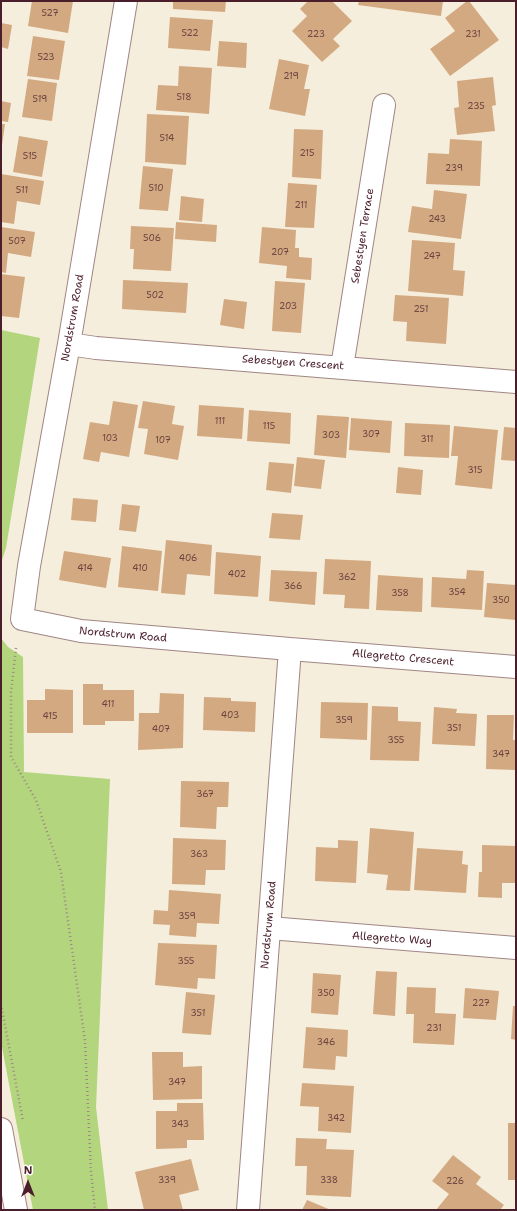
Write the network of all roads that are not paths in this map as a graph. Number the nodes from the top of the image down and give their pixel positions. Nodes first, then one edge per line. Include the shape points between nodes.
1 (126, 1) edge
2 (384, 105) dead end
3 (69, 344) junction
4 (342, 367) junction
5 (516, 382) edge
6 (290, 649) junction
7 (516, 667) edge
8 (268, 928) junction
9 (516, 948) edge
10 (1, 1129) edge
11 (16, 1210) edge
12 (248, 1210) edge

1 - 3 street, Nordstrum Road
2 - 4 street, Sebestyen Terrace
3 - 4 street, Sebestyen Crescent
3 - 6 street, Nordstrum Road via 29,566 22,619 81,631
4 - 5 street, Sebestyen Crescent
6 - 7 street, Allegretto Crescent
6 - 8 street, Nordstrum Road
8 - 9 street, Allegretto Way
8 - 12 street, Nordstrum Road
10 - 11 street

